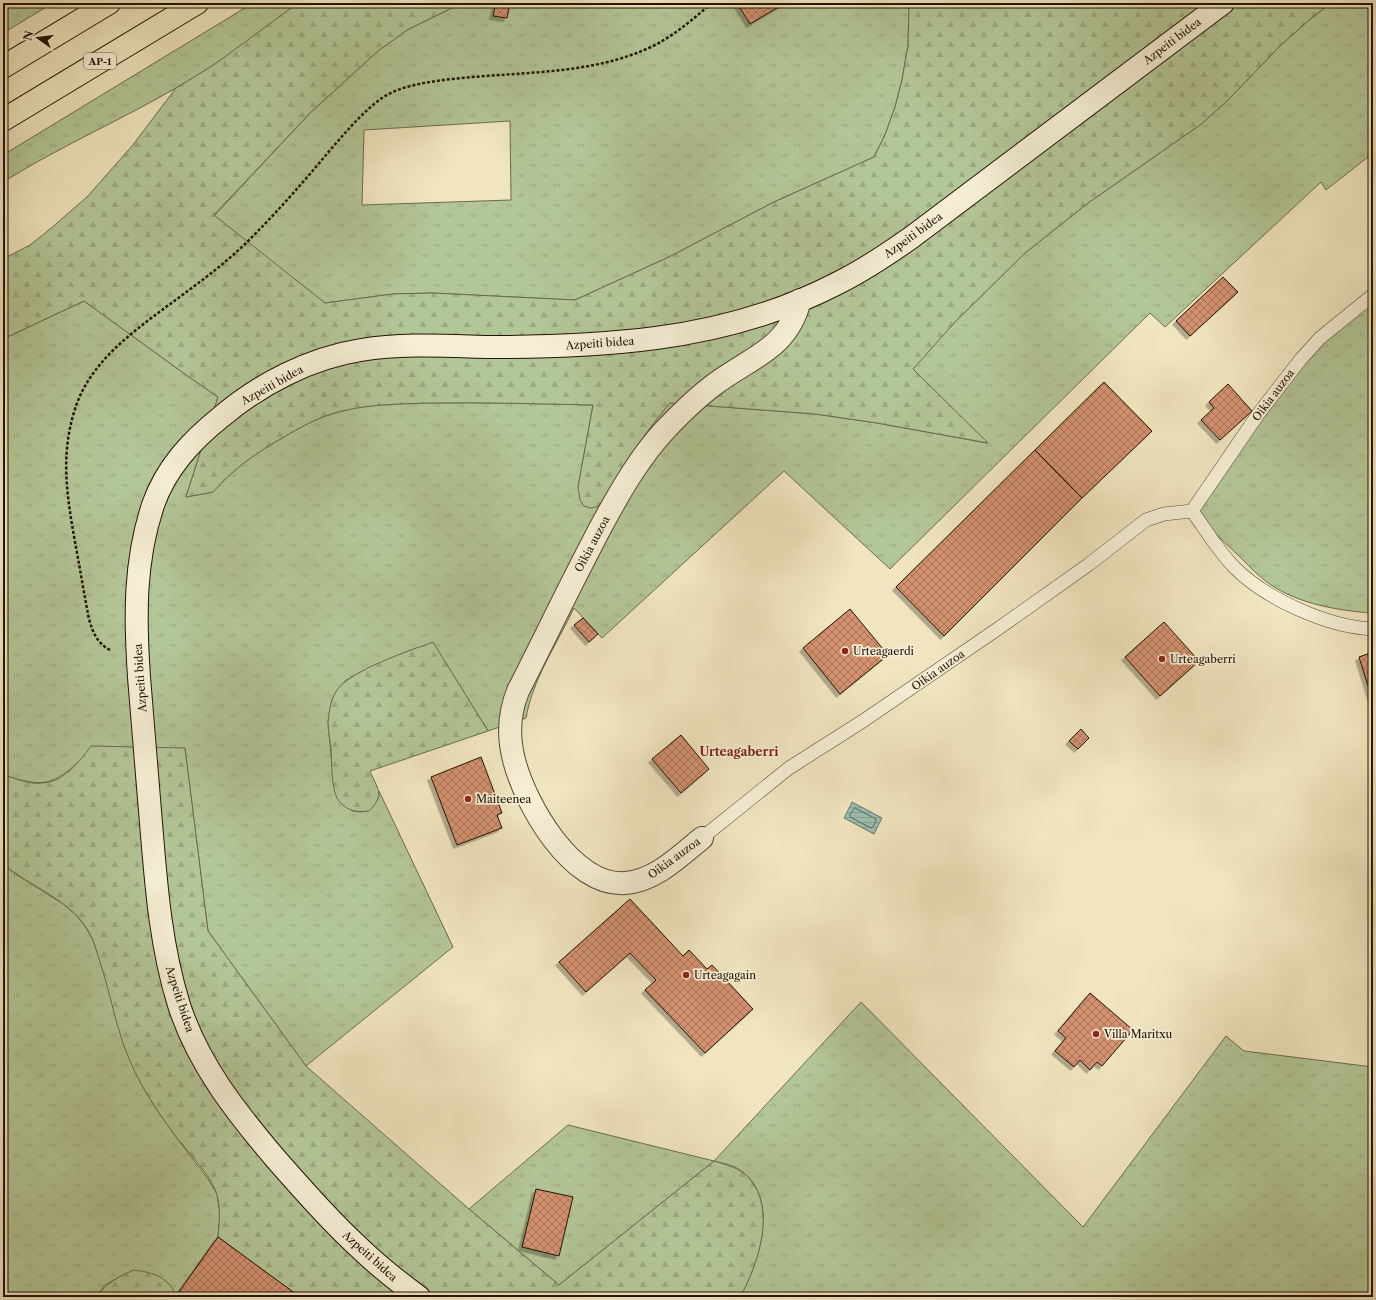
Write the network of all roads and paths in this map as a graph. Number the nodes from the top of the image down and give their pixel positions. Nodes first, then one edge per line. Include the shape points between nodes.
1 (110, 3) edge
2 (197, 3) edge
3 (712, 3) edge
4 (1223, 3) edge
5 (3, 68) edge
6 (3, 120) edge
7 (1373, 295) edge
8 (800, 300) junction
9 (1192, 511) junction
10 (1373, 628) edge
11 (138, 656) junction
12 (702, 838) joint
13 (419, 1297) edge

1 - 5 highway
2 - 6 highway, AP-1
3 - 11 path via 664,40 612,61 564,70 430,82 394,91 379,99 352,124 290,196 241,247 108,354 84,387 75,408 66,450 66,488 93,632 104,647 121,654
4 - 8 main road, Azpeiti bidea via 888,254 855,274
7 - 9 lane, Oikia auzoa via 1324,334 1301,359 1259,413
8 - 11 main road, Azpeiti bidea via 725,324 656,338 544,346 413,346 367,349 330,357 283,376 244,400 202,433 179,457 162,485 150,516 139,571 136,609
8 - 12 main road, Oikia auzoa via 792,321 780,339 690,404 662,433 643,458 612,507 579,568 518,691 512,710 510,730 519,777 553,839 590,874 614,883 641,880 660,870
9 - 10 lane via 1233,566 1261,589 1315,616 1349,626
9 - 12 lane, Oikia auzoa via 1164,514 1146,520 993,633 789,768
11 - 13 main road, Azpeiti bidea via 161,921 167,961 184,1020 214,1079 243,1120 290,1175 358,1246

